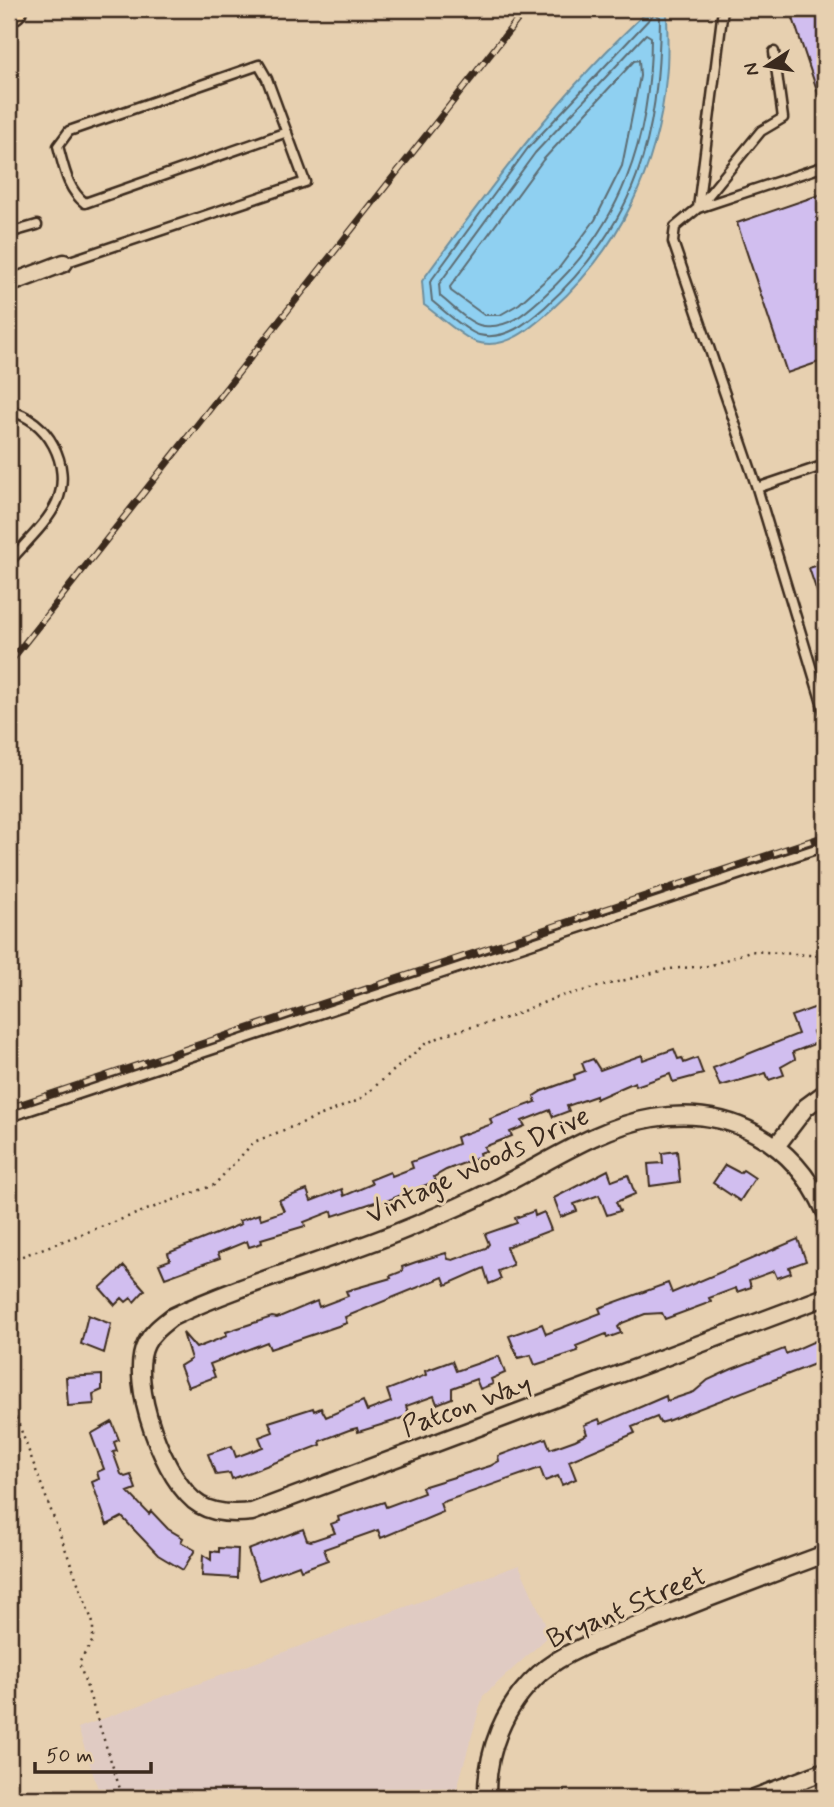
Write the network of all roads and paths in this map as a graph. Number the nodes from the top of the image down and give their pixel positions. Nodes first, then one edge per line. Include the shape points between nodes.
1 (723, 9) edge
2 (774, 52) dead end
3 (287, 132) junction
4 (825, 166) edge
5 (698, 208) junction
6 (37, 225) dead end
7 (9, 233) edge
8 (64, 263) joint
9 (9, 284) edge
10 (9, 411) edge
11 (825, 465) edge
12 (757, 488) junction
13 (9, 562) edge
14 (825, 713) edge
15 (825, 846) edge
16 (825, 956) edge
17 (825, 1093) edge
18 (9, 1117) edge
19 (777, 1145) junction
20 (825, 1211) edge
21 (9, 1261) edge
22 (825, 1297) edge
23 (9, 1398) edge
24 (158, 1437) joint
25 (825, 1554) edge
26 (825, 1771) edge
27 (123, 1798) edge
28 (487, 1798) edge
29 (754, 1798) edge

1 - 5 lane
2 - 5 lane via 783,118 761,131
3 - 3 lane via 259,65 69,131 58,146 68,180 85,204
3 - 8 lane via 305,182
4 - 5 lane
5 - 12 lane via 675,226 673,242
6 - 7 lane
8 - 9 street
10 - 13 lane via 40,426 50,437 60,487 52,511
11 - 12 lane
12 - 14 lane
15 - 18 lane
16 - 21 path via 750,951 715,965 668,969 555,998 503,1019 449,1033 425,1044 359,1100 254,1142 214,1185
17 - 19 street via 806,1107
19 - 20 street, Vintage Woods Drive via 816,1190
19 - 24 street, Vintage Woods Drive via 733,1124 704,1117 652,1118 566,1150 479,1197 402,1231 193,1307 159,1328 145,1346 140,1384
22 - 24 street, Patcon Way via 252,1512 235,1514 201,1506 175,1480
23 - 27 path via 93,1623 93,1640 79,1663
25 - 28 street, Bryant Street via 616,1634 541,1672 507,1713 496,1735 486,1777
26 - 29 street

